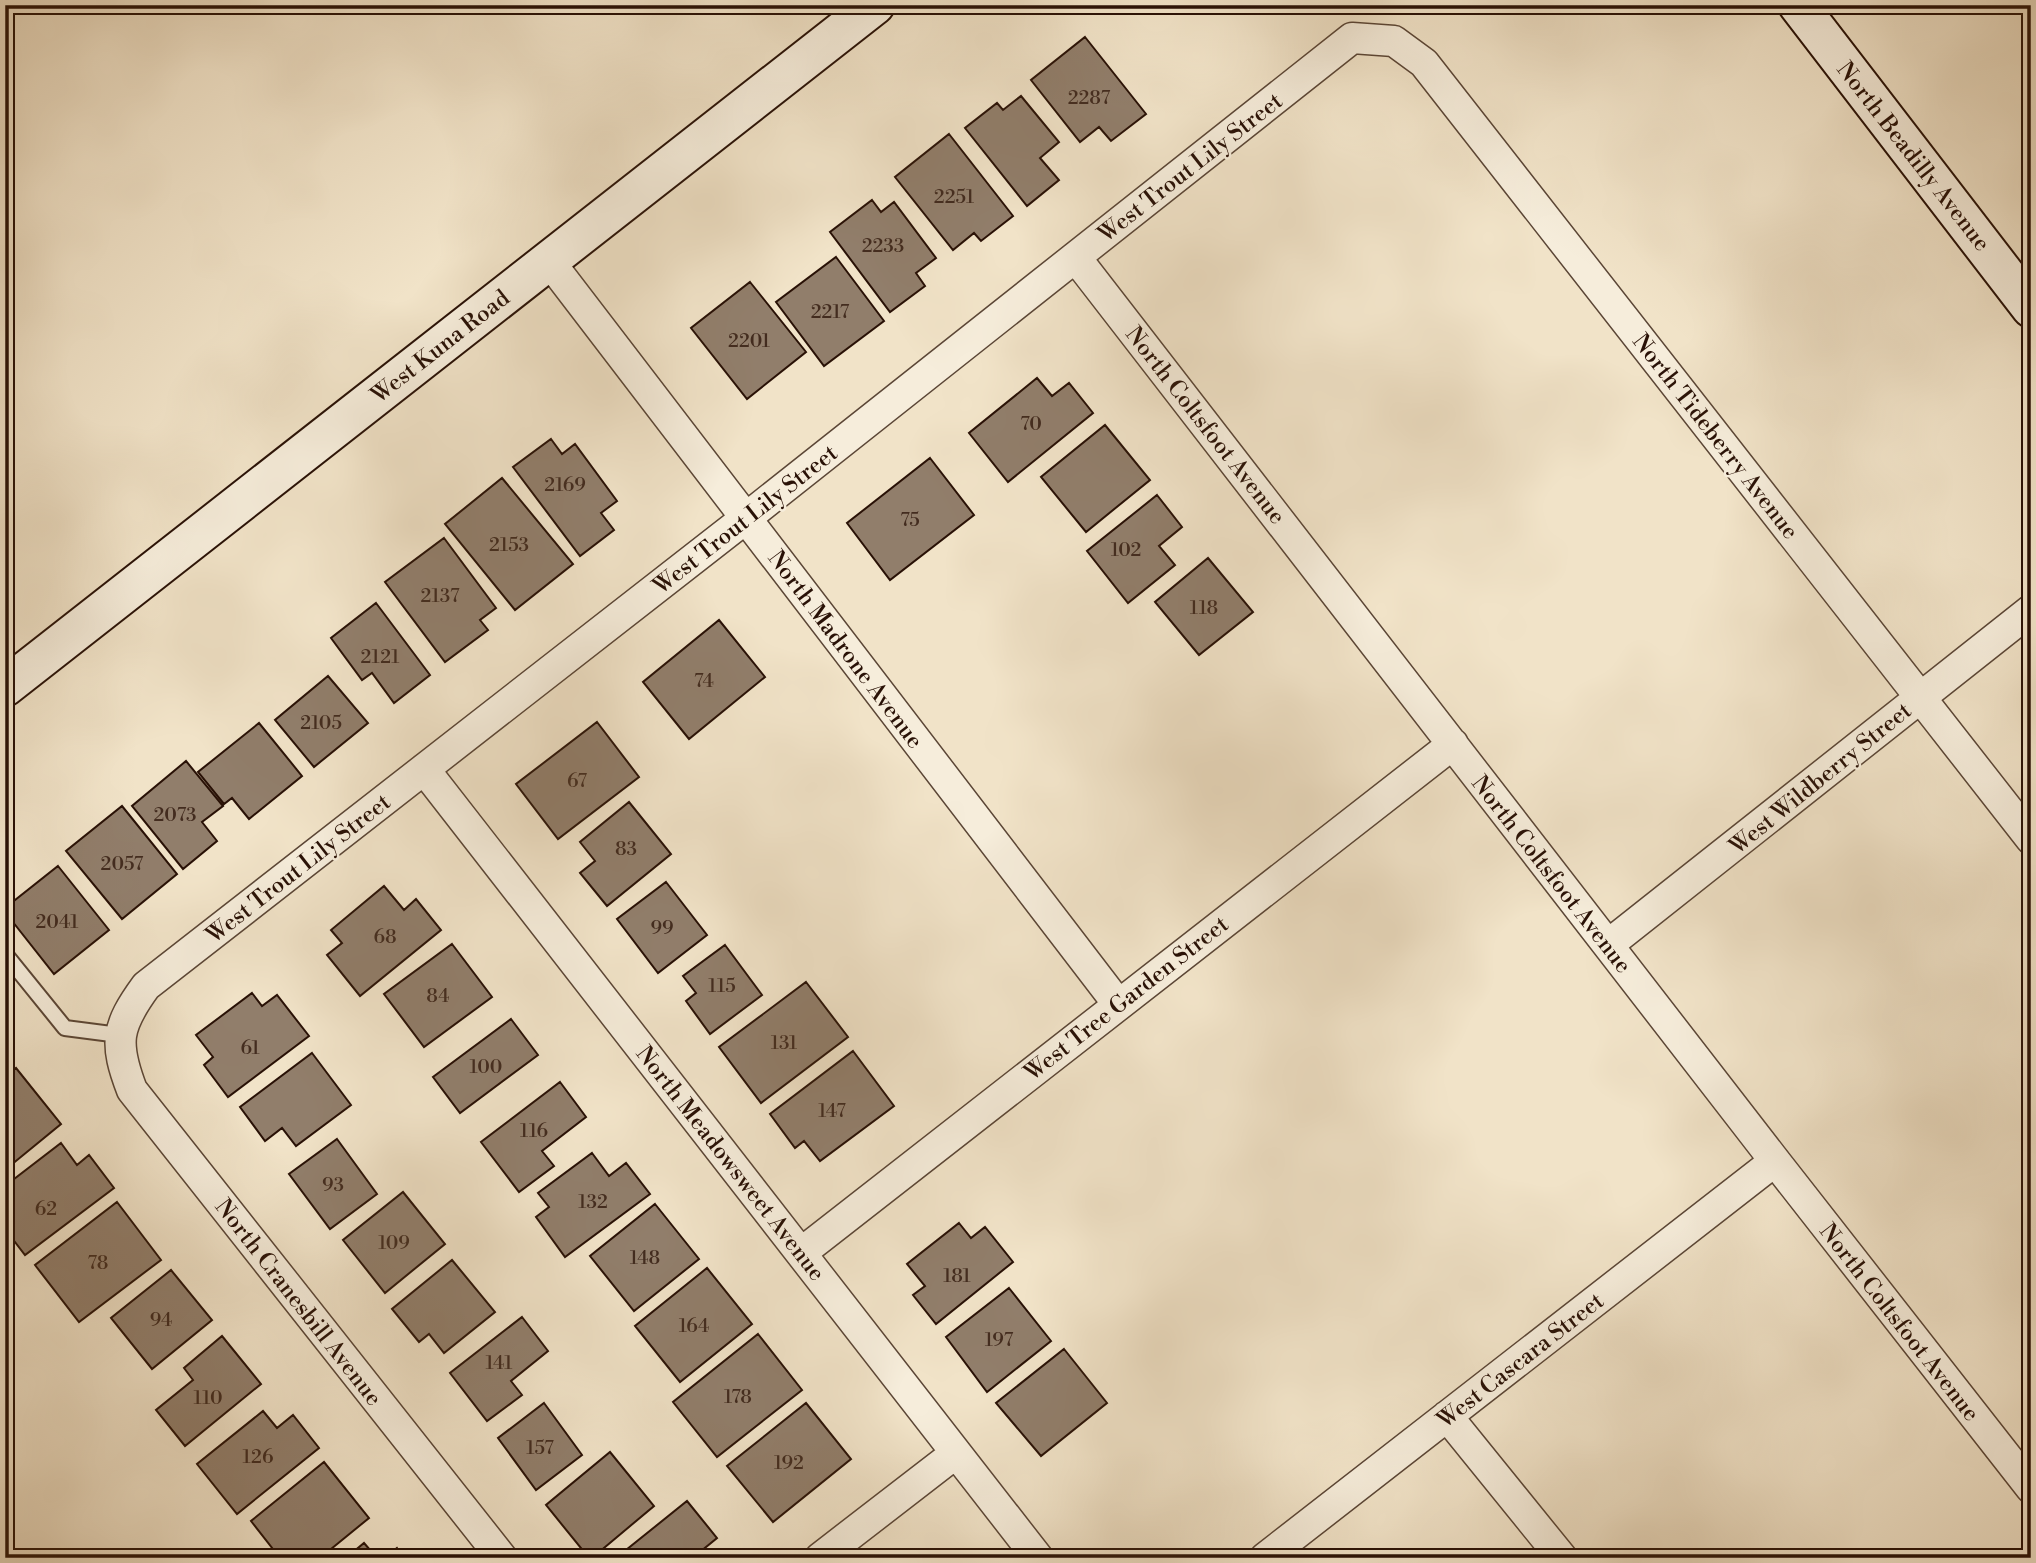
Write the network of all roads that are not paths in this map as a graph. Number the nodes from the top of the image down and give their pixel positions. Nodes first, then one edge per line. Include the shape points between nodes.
1 (875, 5) edge
2 (1798, 5) edge
3 (1394, 41) joint
4 (1076, 258) junction
5 (549, 261) junction
6 (2031, 307) edge
7 (746, 518) junction
8 (2031, 610) edge
9 (5, 687) edge
10 (1920, 698) junction
11 (1453, 744) junction
12 (424, 769) junction
13 (2031, 839) edge
14 (1608, 945) junction
15 (5, 954) edge
16 (1118, 1004) junction
17 (119, 1035) junction
18 (1775, 1161) junction
19 (801, 1253) junction
20 (1447, 1416) junction
21 (957, 1453) junction
22 (2031, 1488) edge
23 (502, 1558) edge
24 (820, 1558) edge
25 (1038, 1558) edge
26 (1265, 1558) edge
27 (1562, 1558) edge

1 - 5 main road, West Kuna Road
2 - 6 main road, North Beadilly Avenue
3 - 4 street, West Trout Lily Street via 1352,38
3 - 10 street, North Tideberry Avenue via 1424,63
4 - 7 street, West Trout Lily Street
4 - 11 street, North Coltsfoot Avenue
5 - 7 street, North Madrone Avenue
5 - 9 main road, West Kuna Road
7 - 12 street, West Trout Lily Street
7 - 16 street, North Madrone Avenue
8 - 10 street, West Wildberry Street
10 - 13 street, North Tideberry Avenue
10 - 14 street, West Wildberry Street
11 - 14 street, North Coltsfoot Avenue
11 - 16 street, West Tree Garden Street
12 - 17 street, West Trout Lily Street via 146,986 129,1009
12 - 19 street, North Meadowsweet Avenue
14 - 18 street, North Coltsfoot Avenue
15 - 17 lane via 65,1028
16 - 19 street, West Tree Garden Street
17 - 23 street, North Cranesbill Avenue via 121,1062 132,1090
18 - 20 street, West Cascara Street
18 - 22 street, North Coltsfoot Avenue
19 - 21 street, North Meadowsweet Avenue
20 - 26 street, West Cascara Street
20 - 27 street
21 - 24 street
21 - 25 street, North Meadowsweet Avenue

